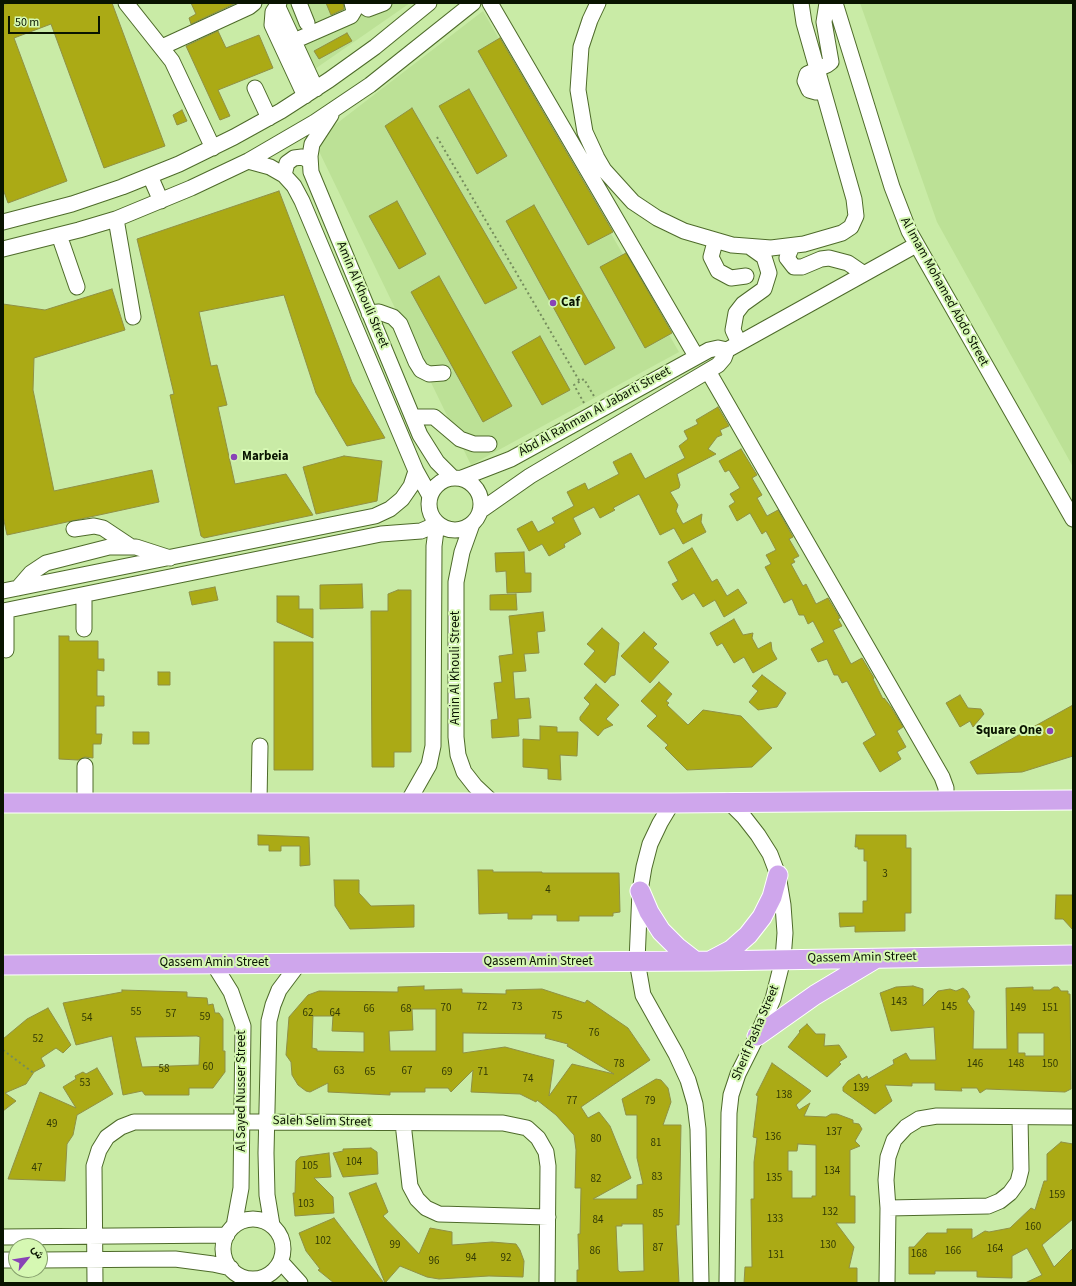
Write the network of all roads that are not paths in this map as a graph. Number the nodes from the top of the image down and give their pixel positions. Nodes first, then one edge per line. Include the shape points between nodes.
1 (126, 3) edge
2 (254, 3) edge
3 (299, 3) edge
4 (352, 3) edge
5 (360, 3) edge
6 (384, 3) edge
7 (429, 3) edge
8 (473, 3) edge
9 (490, 3) edge
10 (598, 3) edge
11 (800, 3) edge
12 (827, 3) edge
13 (835, 3) edge
14 (278, 4) edge
15 (413, 8) edge
16 (307, 23) dead end
17 (294, 41) junction
18 (162, 47) junction
19 (818, 69) junction
20 (255, 88) dead end
21 (310, 92) junction
22 (337, 108) junction
23 (269, 118) junction
24 (213, 148) junction
25 (248, 160) junction
26 (310, 162) junction
27 (284, 175) junction
28 (150, 176) junction
29 (161, 201) junction
30 (112, 220) junction
31 (3, 222) edge
32 (59, 235) junction
33 (714, 242) junction
34 (916, 245) junction
35 (792, 246) junction
36 (750, 247) junction
37 (3, 250) edge
38 (864, 274) junction
39 (746, 276) dead end
40 (77, 287) dead end
41 (370, 313) junction
42 (130, 317) dead end
43 (733, 347) junction
44 (696, 356) junction
45 (708, 371) junction
46 (443, 374) dead end
47 (413, 417) junction
48 (489, 444) dead end
49 (416, 471) junction
50 (457, 478) junction
51 (430, 496) junction
52 (480, 511) junction
53 (1073, 519) edge
54 (437, 522) junction
55 (472, 524) junction
56 (130, 546) junction
57 (103, 549) junction
58 (171, 558) junction
59 (18, 588) junction
60 (3, 591) edge
61 (84, 595) junction
62 (4, 611) edge
63 (84, 629) dead end
64 (6, 650) dead end
65 (260, 746) dead end
66 (85, 766) dead end
67 (946, 800) junction
68 (1073, 800) edge
69 (728, 801) junction
70 (259, 802) junction
71 (408, 802) junction
72 (492, 802) junction
73 (3, 803) edge
74 (85, 803) junction
75 (672, 803) junction
76 (778, 875) junction
77 (640, 891) junction
78 (1073, 955) edge
79 (875, 958) junction
80 (783, 959) junction
81 (637, 961) junction
82 (703, 961) junction
83 (300, 962) junction
84 (213, 963) junction
85 (3, 965) edge
86 (757, 1036) junction
87 (1020, 1117) junction
88 (1073, 1117) edge
89 (241, 1122) junction
90 (265, 1122) junction
91 (403, 1123) junction
92 (888, 1208) junction
93 (548, 1217) junction
94 (272, 1225) junction
95 (231, 1230) junction
96 (3, 1237) edge
97 (95, 1237) junction
98 (48, 1260) edge
99 (95, 1260) junction
100 (281, 1262) junction
101 (231, 1268) junction
102 (257, 1281) edge
103 (95, 1283) edge
104 (300, 1283) edge
105 (547, 1283) edge
106 (700, 1283) edge
107 (727, 1283) edge
108 (887, 1283) edge

1 - 18 street
2 - 18 street
3 - 16 street
4 - 17 street via 354,11 351,16
5 - 6 street via 368,9
7 - 15 street
8 - 22 street via 394,67
9 - 44 street
10 - 33 street via 585,33 578,75 582,118 594,152 613,182 634,202 670,225
11 - 19 street
12 - 19 street via 824,22 831,60 828,66
13 - 34 street, Al Imam Mohamed Abdo Street via 894,194
14 - 17 street
14 - 21 street via 272,17 272,25
15 - 21 street via 370,51
17 - 21 street
18 - 24 street via 179,75
19 - 35 street via 807,74 805,84 813,92 824,90 854,199 856,216 851,227 842,233
20 - 23 street
21 - 23 street
22 - 25 street
22 - 26 street, Amin Al Khouli Street via 315,138
23 - 24 street
24 - 28 street
25 - 27 street, Amin Al Khouli Street
25 - 29 street
26 - 27 street via 302,157 294,158 284,166
26 - 41 street, Amin Al Khouli Street via 313,177
27 - 49 street, Amin Al Khouli Street via 302,201
28 - 29 street
28 - 31 street via 72,204
29 - 30 street
30 - 32 street
30 - 42 street
32 - 37 street
32 - 40 street
33 - 36 street
33 - 39 street via 712,257 718,270 731,278
34 - 38 street, Abd Al Rahman Al Jabarti Street
34 - 53 street, Al Imam Mohamed Abdo Street
35 - 36 street
35 - 38 street via 787,258 794,267 829,258 848,263
36 - 43 street via 764,257 769,273 764,289 743,304 736,313
38 - 43 street, Abd Al Rahman Al Jabarti Street
41 - 46 street via 384,312 393,317 400,324 421,370 429,374
41 - 47 street, Amin Al Khouli Street
43 - 44 street, Abd Al Rahman Al Jabarti Street via 714,348
43 - 45 street, Abd Al Rahman Al Jabarti Street via 722,362
44 - 50 street, Abd Al Rahman Al Jabarti Street via 511,459
45 - 52 street, Abd Al Rahman Al Jabarti Street via 530,476
45 - 67 street via 942,777 946,788
47 - 48 street via 434,417 460,439 474,444
47 - 50 street, Amin Al Khouli Street via 420,436 431,454
49 - 51 street, Amin Al Khouli Street
49 - 58 street via 411,486 402,499 376,516
50 - 51 street via 438,483
50 - 52 street via 477,488 481,499
51 - 54 street via 430,512
52 - 55 street
54 - 55 street via 455,530
54 - 61 street via 421,531 381,534
54 - 71 street, Amin Al Khouli Street via 434,546 433,746 427,769
55 - 72 street, Amin Al Khouli Street via 462,552 456,582 456,737 458,755 464,772
56 - 57 street
56 - 57 street via 103,528 94,526 74,532 99,534 104,541
56 - 58 street
57 - 59 street via 46,563 31,573
58 - 59 street
59 - 60 street
61 - 62 street
61 - 63 street
62 - 64 street
65 - 70 street
66 - 74 street
67 - 68 main road
67 - 69 main road
69 - 75 main road
69 - 76 street, Sherif Pasha Street via 758,835 770,854
70 - 71 main road
70 - 74 main road
71 - 72 main road
72 - 75 main road
73 - 74 main road
75 - 77 street via 650,844
76 - 80 street, Sherif Pasha Street via 784,912
76 - 82 main road via 766,911 748,935 731,950
77 - 81 street
77 - 82 main road via 661,931 676,947
78 - 79 main road, Qassem Amin Street
79 - 80 main road, Qassem Amin Street
79 - 86 main road via 815,995
80 - 82 main road, Qassem Amin Street
80 - 86 street, Sherif Pasha Street via 773,999
81 - 82 main road, Qassem Amin Street
81 - 83 main road, Qassem Amin Street
81 - 106 street via 643,995 676,1054 695,1104 698,1129
83 - 84 main road, Qassem Amin Street
83 - 90 street, Al Sayed Nusser Street via 279,990 269,1021
84 - 85 main road, Qassem Amin Street
84 - 89 street, Al Sayed Nusser Street via 231,992 243,1026
86 - 107 street, Sherif Pasha Street via 746,1056 731,1095
87 - 88 street
87 - 92 street via 937,1116 919,1119 906,1127 894,1140 888,1157
87 - 92 street via 1021,1170 1018,1182 1000,1201 988,1206
89 - 90 street, Saleh Selim Street
89 - 95 street, Al Sayed Nusser Street via 241,1188
89 - 97 street, Saleh Selim Street via 134,1122 107,1137 94,1166
90 - 91 street, Saleh Selim Street
90 - 94 street, Al Sayed Nusser Street via 267,1195
91 - 93 street via 410,1186 426,1208 439,1214
91 - 93 street, Saleh Selim Street via 503,1124 527,1128 538,1138 546,1152
92 - 108 street
93 - 105 street, Saleh Selim Street
94 - 95 street via 263,1220 243,1220
94 - 100 street via 283,1242
95 - 97 street
95 - 101 street via 224,1252
96 - 97 street
97 - 99 street, Saleh Selim Street
98 - 99 street
99 - 101 street via 175,1259
99 - 103 street, Saleh Selim Street
100 - 102 street via 270,1274
100 - 104 street
101 - 102 street via 241,1276

